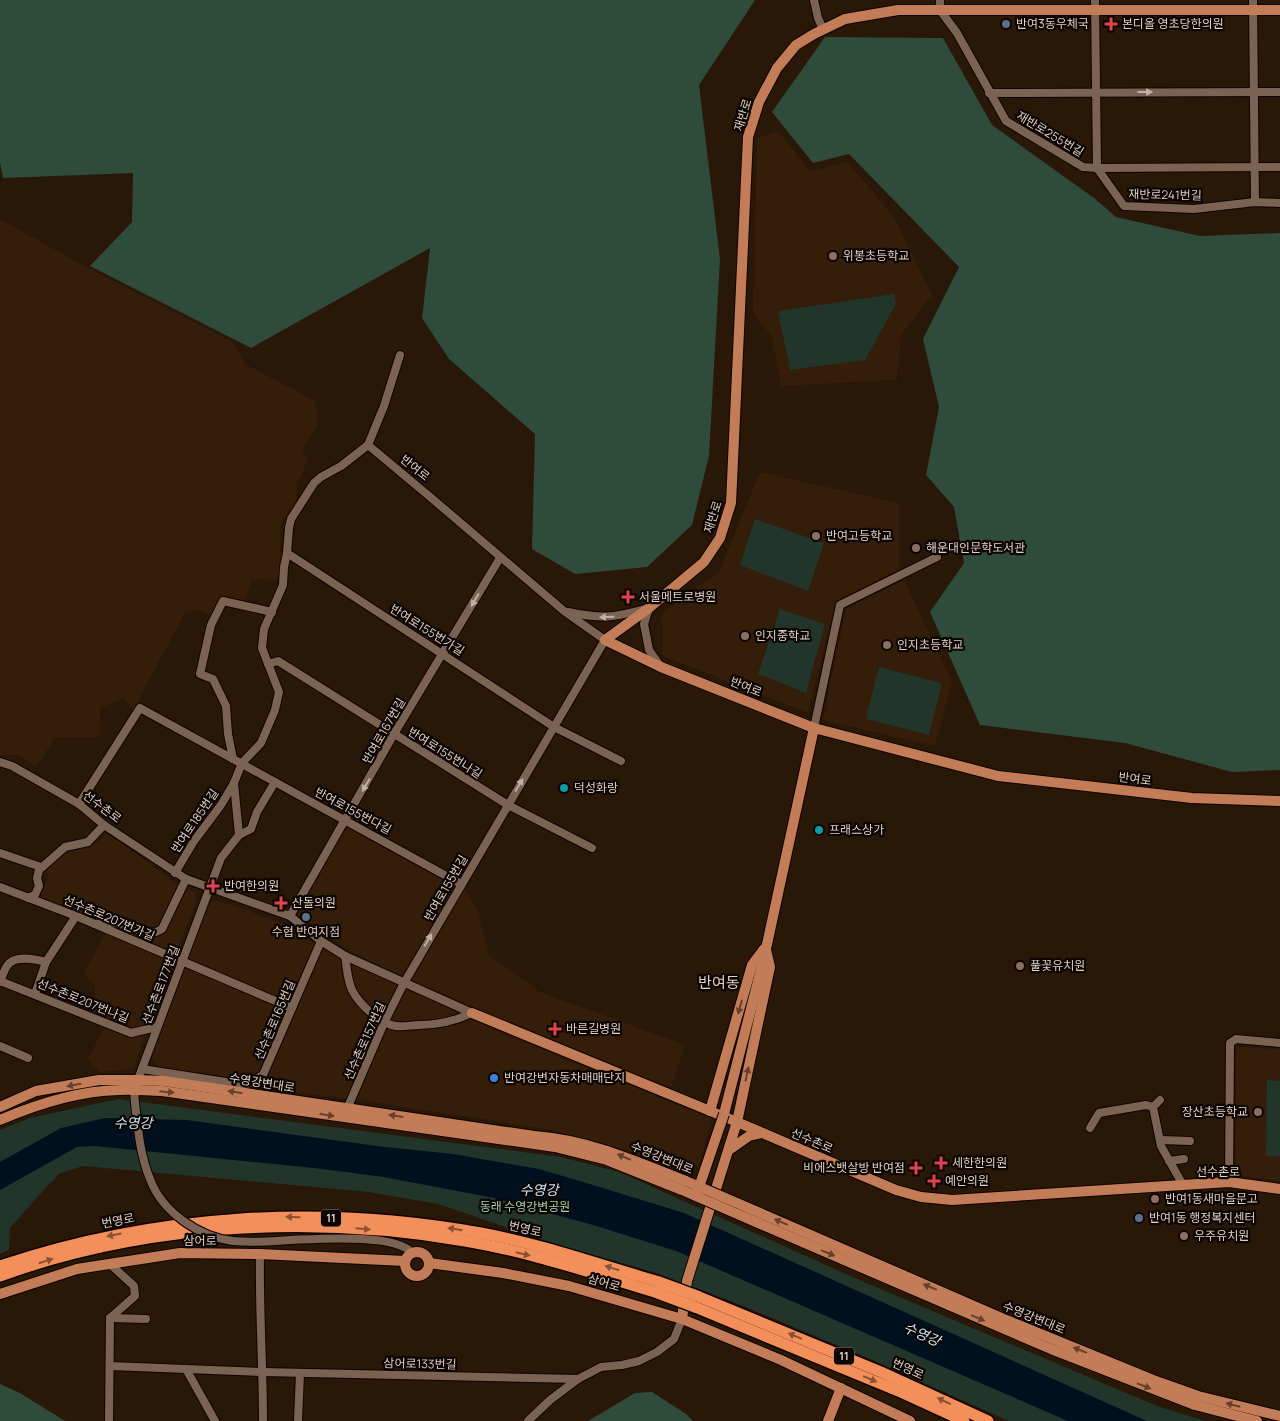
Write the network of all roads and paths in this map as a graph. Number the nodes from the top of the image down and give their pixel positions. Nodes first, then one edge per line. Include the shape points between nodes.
1 (814, 0) edge
2 (940, 5) edge
3 (1095, 5) edge
4 (1253, 5) edge
5 (1280, 10) edge
6 (823, 29) junction
7 (1096, 92) junction
8 (1254, 92) junction
9 (1280, 92) edge
10 (990, 93) junction
11 (1255, 167) junction
12 (1280, 167) edge
13 (1097, 168) junction
14 (1255, 202) junction
15 (1280, 203) edge
16 (400, 355) dead end
17 (368, 445) junction
18 (287, 553) junction
19 (937, 557) dead end
20 (500, 558) junction
21 (650, 608) junction
22 (564, 611) junction
23 (272, 612) junction
24 (605, 640) junction
25 (444, 654) junction
26 (268, 664) junction
27 (661, 666) junction
28 (554, 727) junction
29 (814, 728) junction
30 (394, 734) junction
31 (233, 759) junction
32 (621, 760) dead end
33 (0, 762) edge
34 (242, 763) junction
35 (275, 782) junction
36 (234, 783) junction
37 (1280, 801) edge
38 (79, 804) junction
39 (508, 805) junction
40 (346, 820) junction
41 (104, 825) junction
42 (239, 836) junction
43 (592, 848) dead end
44 (0, 853) edge
45 (41, 868) junction
46 (174, 873) junction
47 (186, 879) junction
48 (461, 884) junction
49 (0, 887) edge
50 (209, 888) junction
51 (28, 898) junction
52 (76, 916) junction
53 (290, 916) junction
54 (95, 924) junction
55 (321, 941) junction
56 (766, 947) junction
57 (345, 956) junction
58 (182, 961) junction
59 (46, 962) junction
60 (0, 981) edge
61 (404, 983) junction
62 (35, 994) junction
63 (292, 1008) junction
64 (472, 1013) junction
65 (384, 1023) junction
66 (158, 1027) junction
67 (1280, 1043) edge
68 (0, 1046) edge
69 (28, 1058) dead end
70 (142, 1069) junction
71 (138, 1080) junction
72 (134, 1090) junction
73 (1160, 1100) dead end
74 (0, 1107) edge
75 (1153, 1107) junction
76 (346, 1109) junction
77 (710, 1111) junction
78 (0, 1120) edge
79 (738, 1122) junction
80 (1090, 1128) dead end
81 (762, 1133) junction
82 (1160, 1140) junction
83 (1190, 1141) dead end
84 (729, 1150) junction
85 (1184, 1158) dead end
86 (1169, 1161) junction
87 (1230, 1182) junction
88 (1183, 1185) junction
89 (684, 1186) junction
90 (1280, 1189) edge
91 (698, 1192) junction
92 (736, 1208) junction
93 (412, 1253) junction
94 (260, 1254) junction
95 (405, 1261) junction
96 (429, 1263) junction
97 (110, 1264) junction
98 (0, 1266) edge
99 (0, 1276) edge
100 (657, 1287) junction
101 (0, 1294) edge
102 (696, 1302) junction
103 (110, 1318) junction
104 (146, 1319) dead end
105 (682, 1319) junction
106 (110, 1366) junction
107 (186, 1369) junction
108 (263, 1372) junction
109 (300, 1373) junction
110 (578, 1379) junction
111 (841, 1388) junction
112 (1280, 1416) edge
113 (109, 1421) edge
114 (215, 1421) edge
115 (263, 1421) edge
116 (298, 1421) edge
117 (528, 1421) edge
118 (828, 1421) edge
119 (910, 1421) edge
120 (964, 1421) edge
121 (988, 1421) edge
122 (1257, 1421) edge

1 - 6 street
2 - 3 main road, 재반로
2 - 6 main road, 재반로 via 844,19
2 - 10 street, 재반로255번길
3 - 4 main road, 재반로
3 - 7 street, 재반로255번길
4 - 5 main road, 재반로
4 - 8 street
6 - 21 main road, 재반로 via 796,45 777,68 759,102 748,137 731,503 720,538 704,562
7 -> 8 street
7 - 10 street, 재반로255번길
7 - 13 street, 재반로255번길
8 - 9 street
8 - 11 street
10 - 13 street, 재반로255번길 via 1006,121 1083,167
11 - 12 street
11 - 13 street
11 - 14 street
13 - 14 street, 재반로241번길 via 1124,206 1194,209
14 - 15 street
16 - 17 street
17 - 18 street, 반여로185번길 via 314,484 291,519
17 - 20 street, 반여로
18 - 23 street, 반여로185번길 via 283,585
18 - 25 street, 반여로155번가길
19 - 29 street via 840,605
20 - 22 street, 반여로
20 -> 25 street, 반여로167번길
21 -> 22 street via 616,617 592,618
21 - 24 main road, 재반로
21 - 27 street via 644,624 649,650
22 - 24 street, 반여로
23 - 26 street, 반여로185번길 via 264,629 262,648
23 - 31 street via 224,601 211,625 200,674 213,679 226,706
24 - 27 main road, 반여로
24 - 28 street, 반여로155번길
25 - 28 street, 반여로155번가길
25 - 30 street, 반여로167번길
26 - 30 street, 반여로155번나길 via 278,661
26 - 34 street, 반여로185번길 via 279,692 275,710 260,743
27 - 29 main road, 반여로
28 - 32 street
39 -> 28 street, 반여로155번길
29 - 37 main road, 반여로 via 998,776 1192,798
29 - 56 main road
30 - 39 street, 반여로155번나길
30 -> 40 street, 반여로167번길
31 - 34 street, 반여로155번다길
31 - 38 street, 반여로155번다길 via 140,708
33 - 38 street, 선수촌로
34 - 35 street, 반여로155번다길
34 - 36 street, 반여로185번길
35 - 40 street, 반여로155번다길
35 - 42 street via 251,829
36 - 42 street, 반여로185번길
36 - 46 street, 반여로185번길
38 - 41 street, 선수촌로
39 - 43 street
39 - 48 street, 반여로155번길
40 - 48 street, 반여로155번다길
40 - 53 street, 반여로167번길
41 - 45 street via 88,842 64,847
41 - 46 street, 선수촌로
42 - 50 street via 221,858
44 - 45 street
45 - 51 street via 37,878 39,886 35,895
46 - 47 street, 선수촌로
47 - 50 street, 선수촌로
47 - 54 street via 162,929 155,934 110,922
61 -> 48 street, 반여로155번길
49 - 51 street, 선수촌로207번가길
50 - 53 street, 선수촌로
50 - 58 street, 선수촌로177번길
51 - 52 street, 선수촌로207번가길
52 - 54 street, 선수촌로207번가길
52 - 59 street
53 - 55 street, 선수촌로
54 - 58 street, 선수촌로207번가길
55 - 57 street, 선수촌로
55 - 63 street, 선수촌로165번길
56 -> 77 main road via 752,965
79 -> 56 main road via 770,967
56 - 91 main road, bridge via 724,1114
57 - 61 street, 선수촌로
57 - 65 street via 353,992
58 - 63 street, 선수촌로207번가길
58 - 66 street, 선수촌로177번길
59 - 60 street via 17,959 6,967
59 - 62 street
60 - 62 street, 선수촌로207번나길
61 - 64 street, 선수촌로
61 - 65 street, 선수촌로157번길
62 - 66 street, 선수촌로207번나길 via 132,1033
63 - 70 street, 선수촌로165번길 via 263,1075 246,1085
64 - 65 street via 434,1025 396,1026
64 - 77 main road, 선수촌로
65 - 76 street, 선수촌로157번길
66 - 70 street, 선수촌로177번길
67 - 87 street via 1236,1040 1230,1043
68 - 69 street
70 - 71 street, 선수촌로177번길
71 - 72 street, 선수촌로177번길
71 -> 74 main road, 수영강변대로 via 99,1080 36,1092
76 -> 71 main road, 수영강변대로 via 164,1081
72 - 78 main road, 수영강변대로 via 59,1099
72 -> 89 main road, 수영강변대로 via 162,1091 555,1147 607,1160
72 - 93 street, bridge via 143,1159 150,1181 173,1213 192,1227 232,1241 350,1239 397,1243
73 - 75 street
75 - 80 street via 1146,1105 1099,1114
75 - 82 street
89 -> 76 main road, 수영강변대로 via 610,1151 556,1138
77 - 79 main road, 선수촌로
79 - 81 main road, 선수촌로
79 - 84 main road
81 - 84 main road via 749,1136
81 - 88 main road, 선수촌로 via 896,1190 922,1197 952,1200
82 - 83 street
82 - 86 street
84 - 105 main road via 687,1281
85 - 86 street
86 - 88 street
87 - 88 main road, 선수촌로
87 - 90 main road, 선수촌로
89 - 91 main road, 수영강변대로, bridge
91 - 92 main road, 수영강변대로, bridge
112 -> 92 main road, 수영강변대로 via 1198,1396 1154,1380
92 -> 122 main road, 수영강변대로 via 1060,1353 1195,1405
93 - 95 main road
93 - 96 main road via 423,1253
94 - 95 main road, 삼어로
94 - 97 main road, 삼어로 via 180,1253
94 - 108 street
95 - 96 main road via 408,1272 416,1276 424,1274
96 - 105 main road, 삼어로 via 569,1286
97 - 101 main road, 삼어로 via 77,1269
97 - 103 street via 134,1286 135,1296
100 -> 98 highway, 번영로 / 11 via 548,1249 482,1233 410,1222 354,1218 283,1217 159,1227 42,1252
99 -> 100 highway, 번영로 / 11 via 72,1254 199,1231 351,1228 467,1241
100 - 102 highway, 번영로 / 11, bridge
102 -> 120 highway, 번영로 / 11
121 -> 102 highway, 번영로 / 11 via 881,1372
103 - 104 street
103 - 106 street
105 - 110 street via 674,1339 647,1358 601,1367
105 - 111 main road, 삼어로
106 - 107 street, 삼어로133번길
106 - 113 street
107 - 108 street, 삼어로133번길
107 - 114 street
108 - 109 street, 삼어로133번길
108 - 115 street
109 - 110 street, 삼어로133번길
109 - 116 street
110 - 117 street
111 - 118 main road
111 - 119 main road, 삼어로

